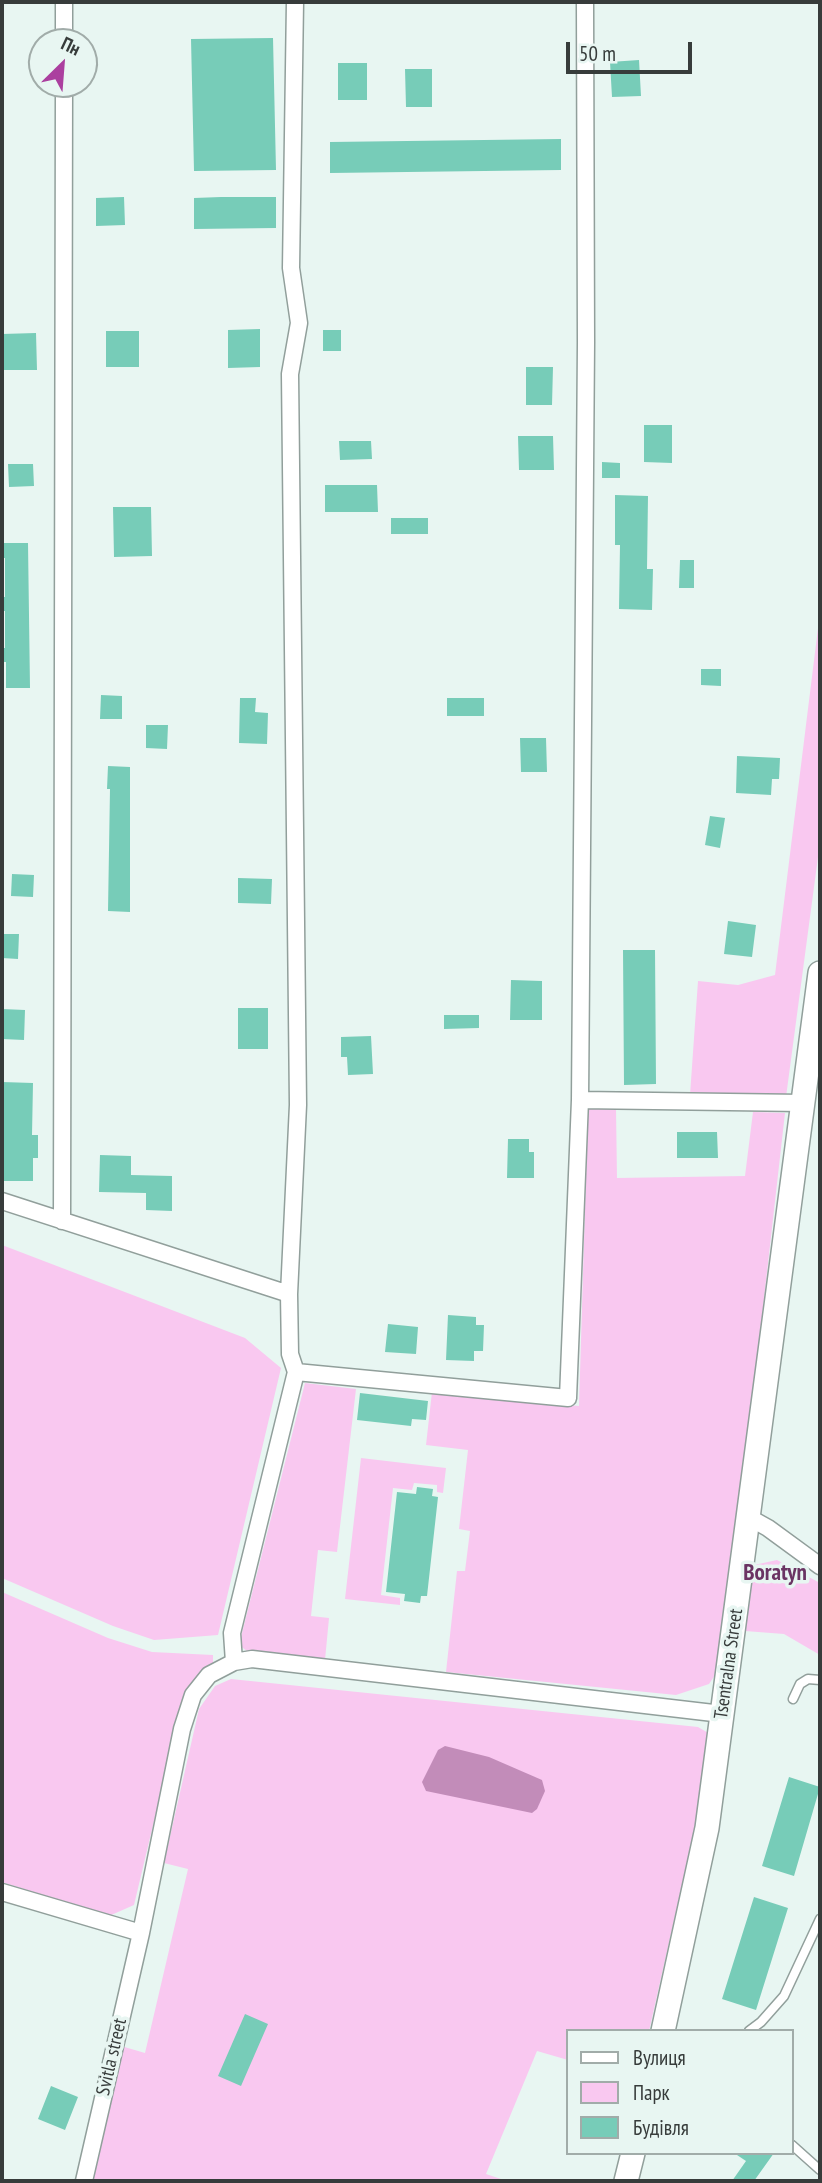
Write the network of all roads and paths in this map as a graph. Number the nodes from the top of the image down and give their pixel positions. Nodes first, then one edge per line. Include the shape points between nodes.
1 (64, 2) edge
2 (295, 2) edge
3 (585, 2) edge
4 (64, 28) edge
5 (64, 98) edge
6 (820, 973) edge
7 (580, 1100) junction
8 (803, 1103) junction
9 (2, 1201) edge
10 (62, 1221) junction
11 (289, 1294) junction
12 (296, 1372) junction
13 (750, 1517) junction
14 (820, 1566) edge
15 (234, 1662) junction
16 (820, 1680) edge
17 (793, 1699) dead end
18 (722, 1714) junction
19 (2, 1892) edge
20 (820, 1919) edge
21 (141, 1933) junction
22 (664, 2029) edge
23 (752, 2029) edge
24 (794, 2147) edge
25 (632, 2155) edge
26 (820, 2171) edge
27 (84, 2181) edge
28 (626, 2181) edge

1 - 4 street
2 - 11 street via 291,268 299,323 290,374 298,1105
3 - 7 street
5 - 10 street
6 - 8 street, Tsentralna Street
7 - 8 street
7 - 12 street via 568,1398
8 - 13 street, Tsentralna Street
9 - 10 street
10 - 11 street
11 - 12 street via 290,1354
12 - 15 street via 232,1633
13 - 14 street
13 - 18 street, Tsentralna Street
15 - 18 street via 252,1660
15 - 21 street, Svitla street via 209,1675 193,1695
16 - 17 lane via 800,1684
18 - 22 street, Tsentralna Street via 707,1828
19 - 21 street
20 - 23 lane via 784,1996
21 - 27 street, Svitla street
24 - 26 lane
25 - 28 street

